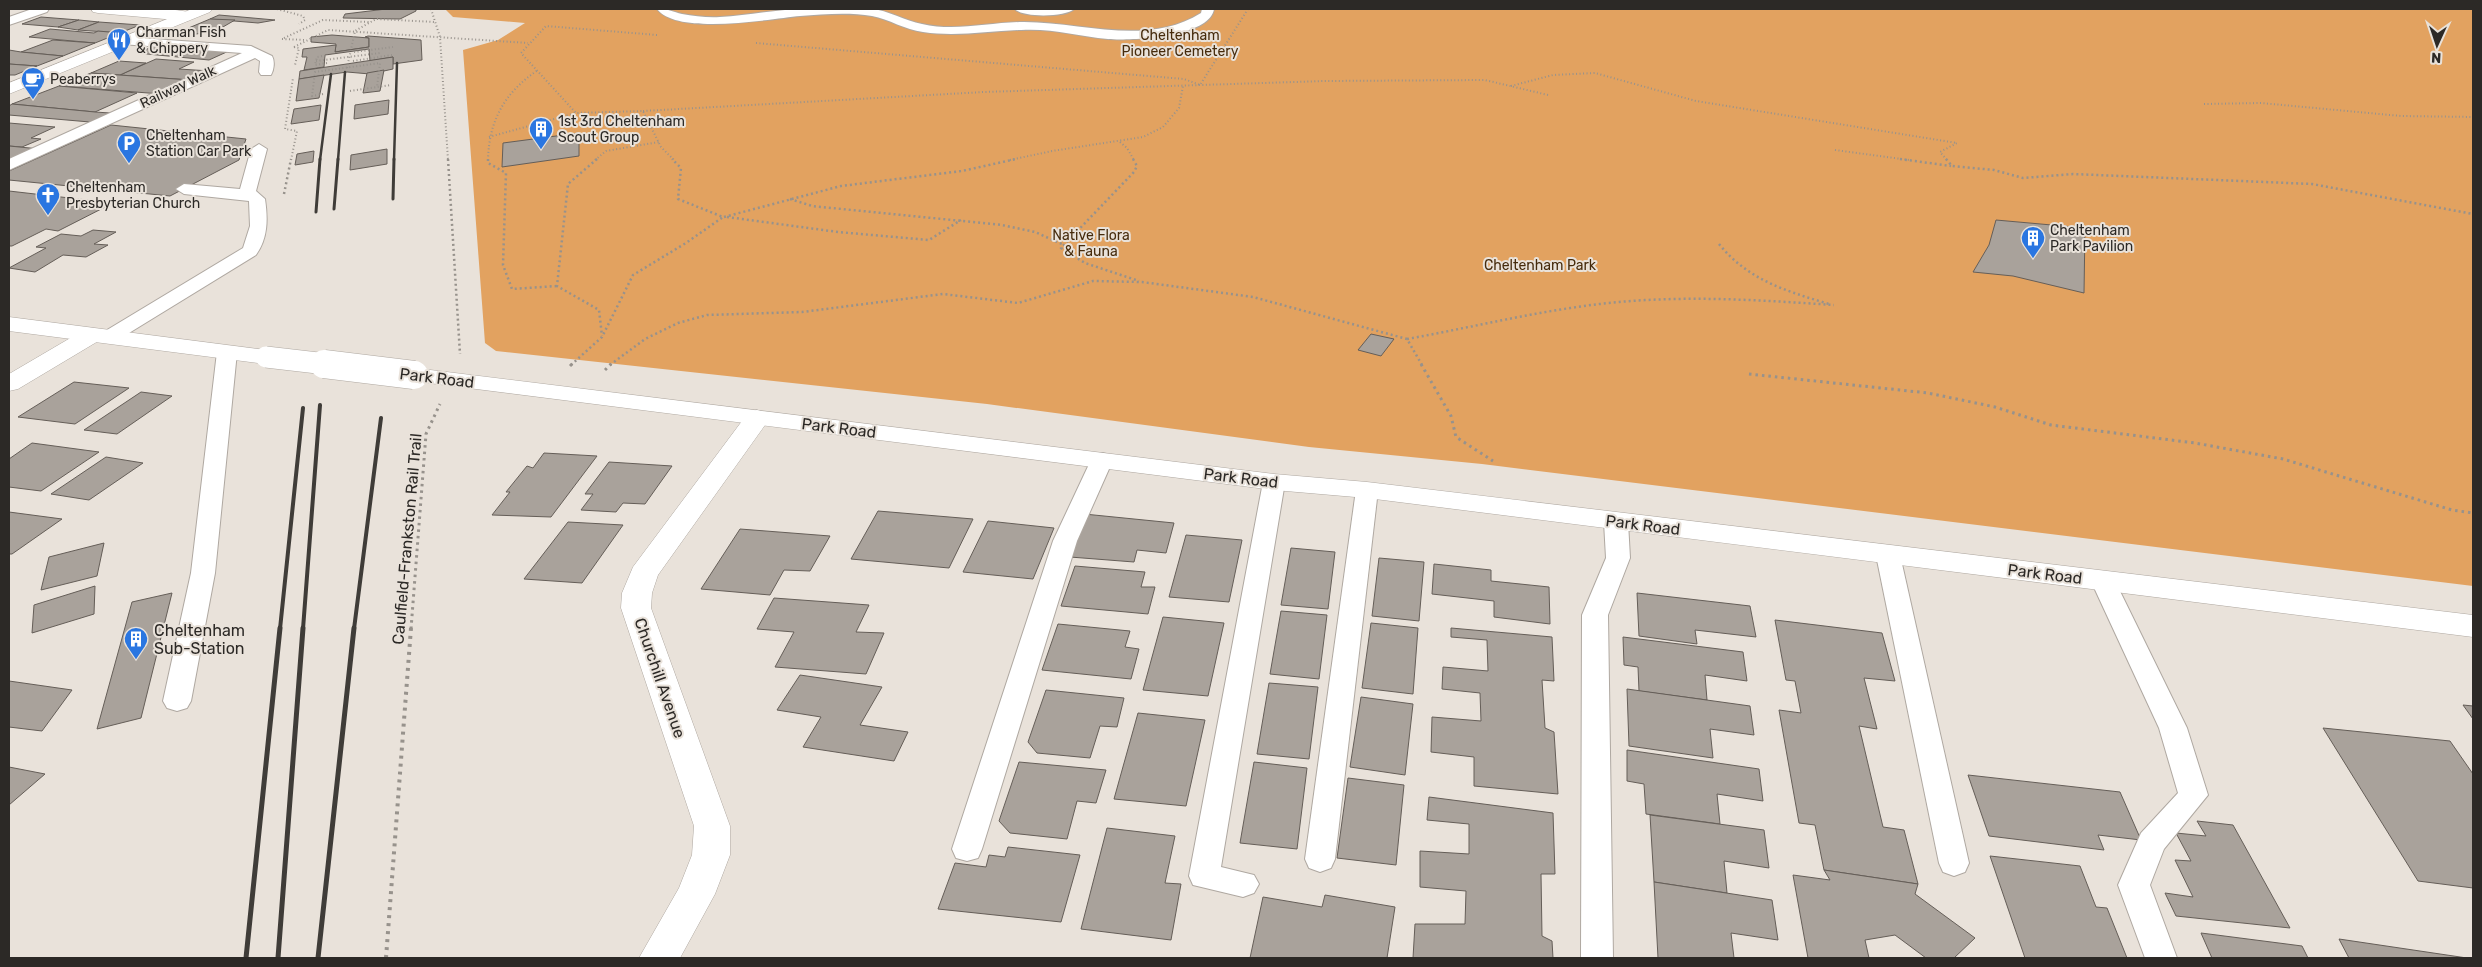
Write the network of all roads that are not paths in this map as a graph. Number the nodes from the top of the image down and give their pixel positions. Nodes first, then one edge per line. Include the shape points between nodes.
1 (43, 9) edge
2 (98, 9) edge
3 (205, 9) edge
4 (663, 9) edge
5 (1208, 9) edge
6 (1025, 10) edge
7 (1066, 10) edge
8 (187, 16) junction
9 (9, 21) edge
10 (1021, 26) junction
11 (1063, 27) junction
12 (126, 41) junction
13 (256, 52) junction
14 (266, 72) dead end
15 (9, 90) edge
16 (259, 149) dead end
17 (9, 165) edge
18 (184, 189) dead end
19 (250, 195) junction
20 (9, 324) edge
21 (101, 336) junction
22 (227, 352) junction
23 (9, 384) edge
24 (757, 418) junction
25 (1102, 460) junction
26 (1274, 482) junction
27 (1367, 490) junction
28 (1616, 522) junction
29 (1888, 555) junction
30 (2103, 581) junction
31 (2473, 626) edge
32 (177, 701) dead end
33 (968, 849) dead end
34 (1320, 859) dead end
35 (1954, 863) dead end
36 (1243, 884) dead end
37 (659, 958) edge
38 (1597, 958) edge
39 (2161, 958) edge

1 - 9 lane
2 - 8 street
3 - 8 street
4 - 10 lane via 671,15 700,20 854,11 875,13 920,28 946,31
5 - 11 lane via 1207,14 1188,27 1145,35 1108,35
6 - 7 lane
6 - 10 lane
7 - 11 lane
8 - 12 street
10 - 11 lane
12 - 13 lane, Railway Walk
12 - 15 street
13 - 14 lane via 267,59
13 - 17 lane, Railway Walk
16 - 19 lane via 247,193
18 - 19 lane
19 - 21 lane via 258,199 260,210 256,239 250,251
20 - 21 street, Park Road
21 - 22 street, Park Road
21 - 23 street
22 - 24 street, Park Road, bridge
22 - 32 lane via 203,573
24 - 25 street, Park Road
24 - 37 street, Churchill Avenue via 644,574 637,593 636,608 712,826 711,855 696,894
25 - 26 street, Park Road
25 - 33 lane via 1065,541
26 - 27 street, Park Road
26 - 36 lane via 1204,876
27 - 28 street, Park Road
27 - 34 lane
28 - 29 street, Park Road
28 - 38 lane via 1618,558 1595,615
29 - 30 street, Park Road
29 - 35 lane
30 - 31 street, Park Road
30 - 39 lane via 2173,728 2193,795 2152,842 2134,885

